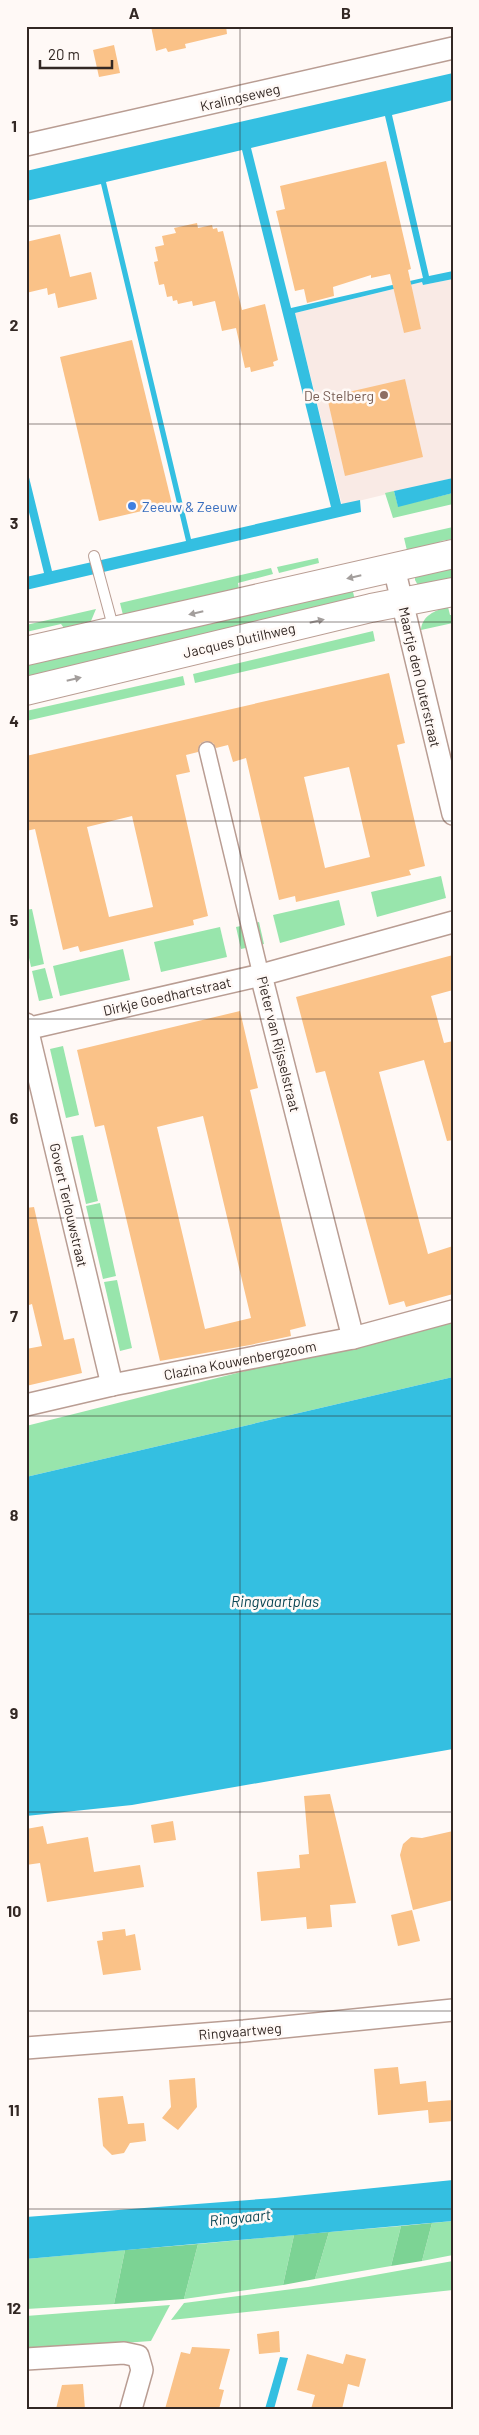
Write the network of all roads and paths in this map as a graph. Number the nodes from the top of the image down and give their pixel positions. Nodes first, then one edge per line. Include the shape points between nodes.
1 (453, 48) edge
2 (26, 145) edge
3 (453, 554) edge
4 (94, 556) dead end
5 (394, 568) junction
6 (453, 592) edge
7 (403, 603) junction
8 (114, 631) junction
9 (26, 651) edge
10 (26, 691) edge
11 (207, 750) dead end
12 (453, 814) edge
13 (453, 922) edge
14 (261, 975) junction
15 (27, 1027) edge
16 (453, 1311) edge
17 (353, 1338) junction
18 (112, 1385) junction
19 (26, 1405) edge
20 (453, 2010) edge
21 (26, 2048) edge
22 (26, 2360) edge
23 (131, 2409) edge

1 - 2 street, Kralingseweg
3 - 5 main road
4 - 8 lane
5 - 7 street, Maartje den Outerstraat
5 -> 8 main road
6 - 7 main road, Jacques Dutilhweg
10 -> 7 main road, Jacques Dutilhweg
7 - 12 street, Maartje den Outerstraat
8 - 9 main road
11 - 14 street, Pieter van Rijsselstraat
13 - 14 street, Dirkje Goedhartstraat
14 - 15 street, Dirkje Goedhartstraat
14 - 17 street, Pieter van Rijsselstraat
15 - 18 street, Govert Terlouwstraat
16 - 17 street, Clazina Kouwenbergzoom
17 - 18 street, Clazina Kouwenbergzoom
18 - 19 street, Clazina Kouwenbergzoom
20 - 21 street, Ringvaartweg
22 - 23 street via 124,2353 138,2356 142,2370

